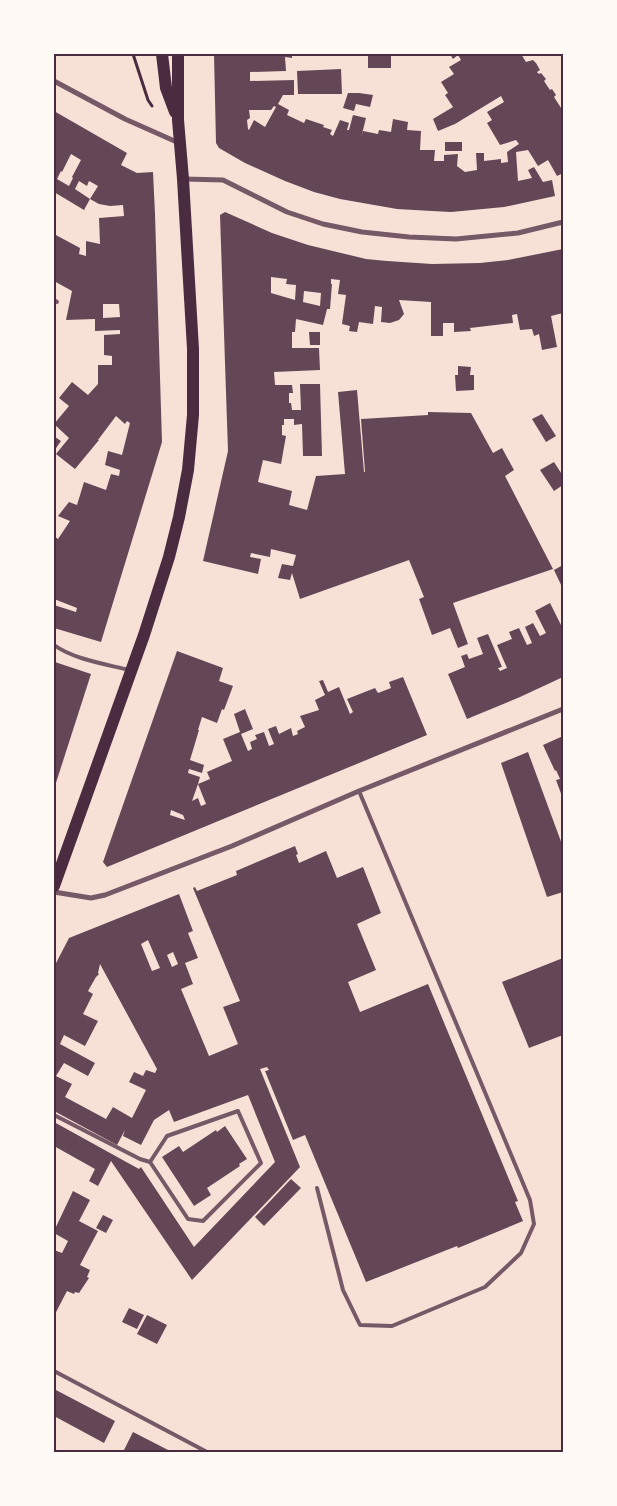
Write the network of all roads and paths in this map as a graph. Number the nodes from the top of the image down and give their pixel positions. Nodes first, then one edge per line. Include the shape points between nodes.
1 (162, 54) edge
2 (178, 54) edge
3 (54, 81) edge
4 (178, 120) junction
5 (180, 143) junction
6 (184, 179) junction
7 (563, 222) edge
8 (54, 645) edge
9 (131, 671) junction
10 (563, 708) edge
11 (359, 791) junction
12 (54, 886) edge
13 (54, 892) edge
14 (54, 1115) edge
15 (150, 1162) junction
16 (317, 1188) dead end
17 (54, 1371) edge
18 (207, 1452) edge

1 - 4 main road via 166,88
2 - 4 main road
3 - 5 street via 124,119
4 - 5 main road
5 - 6 main road
6 - 7 street via 224,180 287,212 362,232 456,239 518,233
6 - 9 main road via 193,350 189,461 169,557
8 - 9 lane via 93,661
9 - 12 main road
10 - 11 street
11 - 13 street via 232,846 105,895 91,898
11 - 16 lane via 530,1200 534,1224 521,1253 485,1287 392,1326 360,1325 344,1290
14 - 15 lane via 140,1160
15 - 15 lane via 167,1136 238,1112 261,1163 203,1221 188,1219
17 - 18 lane

